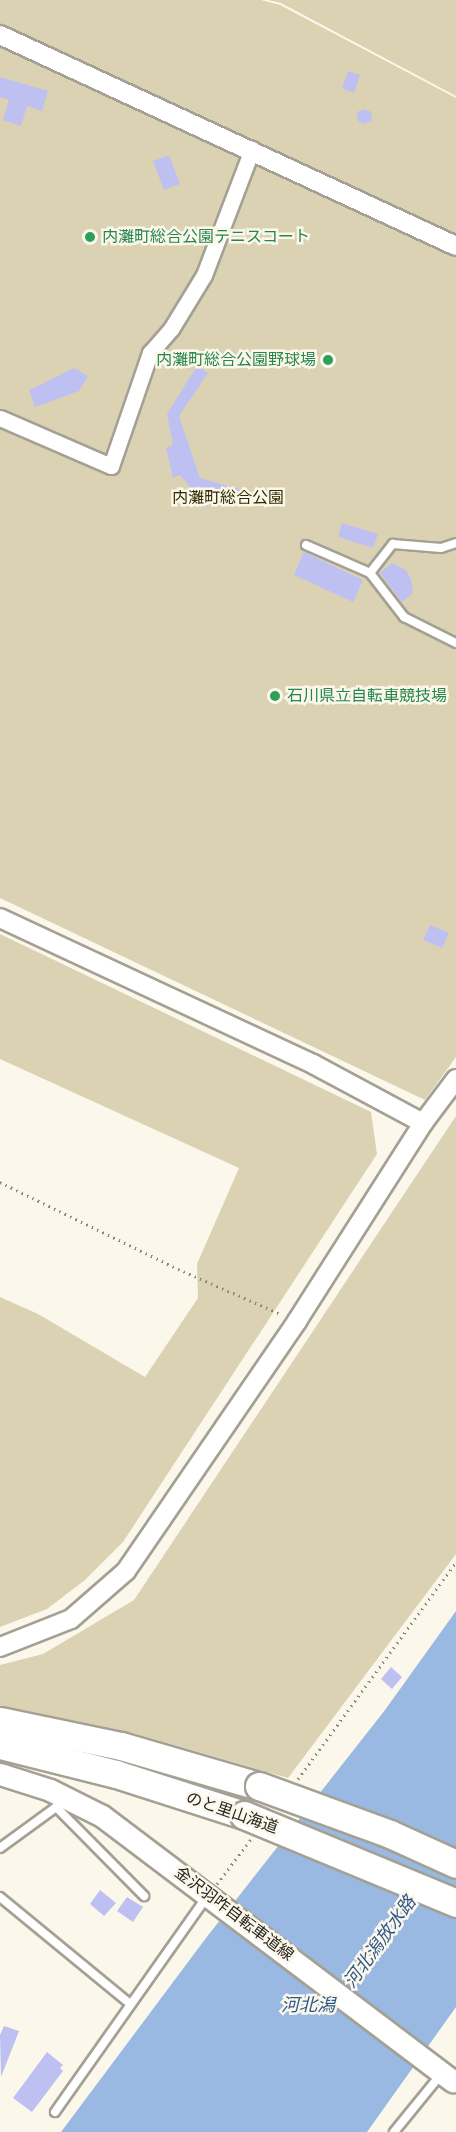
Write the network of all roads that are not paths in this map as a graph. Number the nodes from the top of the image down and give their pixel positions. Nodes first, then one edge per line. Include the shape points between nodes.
1 (0, 35) edge
2 (252, 150) junction
3 (456, 246) edge
4 (0, 418) edge
5 (456, 543) edge
6 (306, 545) dead end
7 (370, 573) junction
8 (456, 643) edge
9 (0, 918) edge
10 (456, 1078) edge
11 (423, 1123) junction
12 (0, 1647) edge
13 (0, 1721) edge
14 (0, 1745) edge
15 (0, 1774) edge
16 (62, 1803) junction
17 (0, 1848) edge
18 (456, 1864) edge
19 (144, 1896) dead end
20 (0, 1897) edge
21 (217, 1901) junction
22 (456, 1903) edge
23 (129, 2003) junction
24 (449, 2076) edge
25 (55, 2112) dead end
26 (394, 2132) edge

1 - 2 street
2 - 3 street
2 - 4 street via 204,275 171,329 150,352 111,466
5 - 7 lane via 441,548 393,544
6 - 7 lane
7 - 8 lane via 404,617
9 - 11 street via 313,1064
10 - 11 street
11 - 12 street via 297,1321 126,1571 71,1619
13 - 18 highway, のと里山海道, bridge via 121,1746 259,1786 390,1834
14 - 22 highway, のと里山海道, bridge via 116,1774
15 - 16 main road, 金沢羽咋自転車道線 via 22,1778
16 - 17 lane
16 - 19 lane
16 - 21 main road, 金沢羽咋自転車道線 via 102,1816
20 - 23 lane
21 - 23 lane
21 - 24 main road, 金沢羽咋自転車道線
23 - 25 lane
24 - 26 lane

